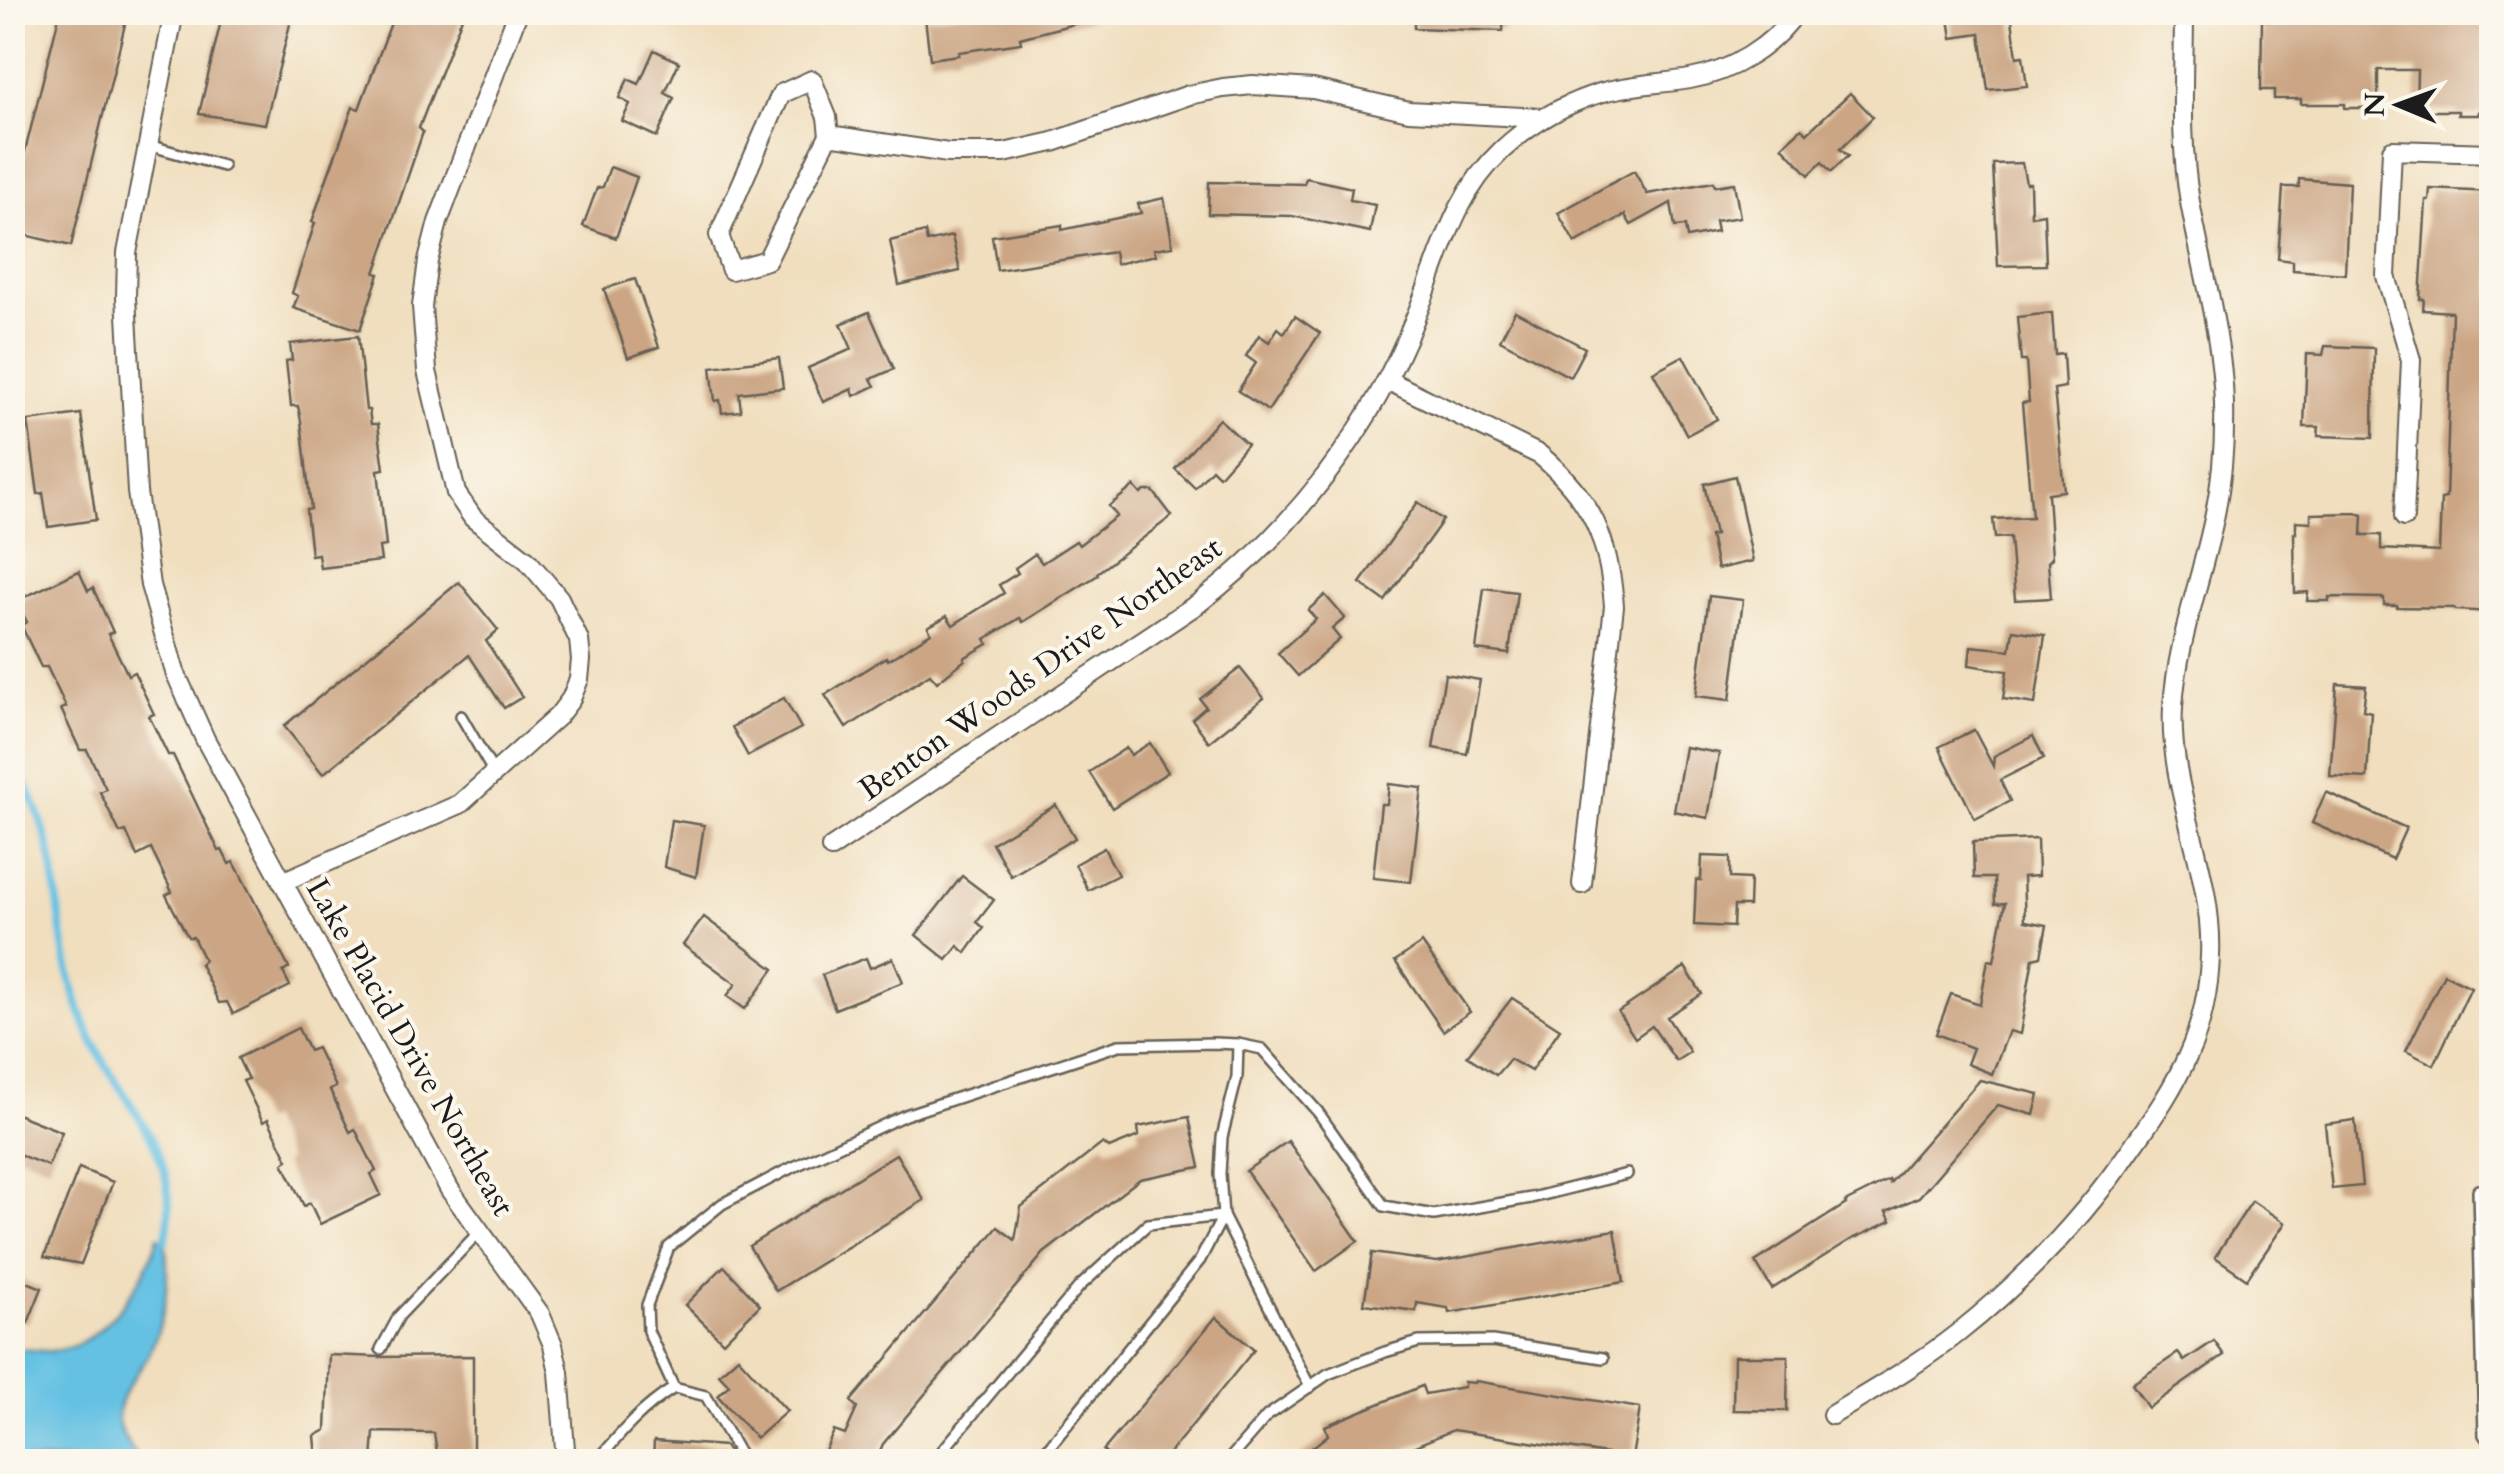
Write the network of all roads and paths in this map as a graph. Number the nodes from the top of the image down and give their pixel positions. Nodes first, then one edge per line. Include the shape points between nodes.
1 (174, 12) edge
2 (518, 12) edge
3 (1796, 12) edge
4 (2184, 12) edge
5 (1542, 118) junction
6 (828, 135) junction
7 (148, 145) junction
8 (2492, 153) edge
9 (224, 166) dead end
10 (1387, 380) junction
11 (2404, 516) dead end
12 (461, 716) dead end
13 (494, 773) junction
14 (832, 848) dead end
15 (282, 882) junction
16 (1582, 884) dead end
17 (1238, 1044) junction
18 (1628, 1174) dead end
19 (2478, 1190) dead end
20 (1222, 1216) junction
21 (480, 1231) junction
22 (380, 1349) dead end
23 (1603, 1358) dead end
24 (1310, 1387) junction
25 (674, 1388) junction
26 (1832, 1414) dead end
27 (2492, 1445) edge
28 (566, 1462) edge
29 (597, 1462) edge
30 (744, 1462) edge
31 (933, 1462) edge
32 (1037, 1462) edge
33 (1226, 1462) edge

1 - 7 street, Lake Placid Drive Northeast
2 - 13 street via 438,222 422,306 427,371 456,494 559,598 580,640 579,680 571,699
3 - 5 street, Benton Woods Drive Northeast via 1743,61 1694,78 1601,92
4 - 26 street via 2183,148 2224,405 2216,513 2180,647 2173,707 2178,778 2209,911 2203,1008 2167,1097 2063,1236 1956,1334
5 - 6 street via 1409,111 1314,88 1253,85 1189,95 1004,153 948,154
5 - 10 street, Benton Woods Drive Northeast via 1501,150 1468,190
6 - 6 street via 767,260 731,270 719,235 780,94 812,80
7 - 9 lane
7 - 15 street, Lake Placid Drive Northeast via 127,253 126,297 137,492 150,585 197,722
8 - 11 street via 2392,150 2386,276 2410,360
10 - 14 street, Benton Woods Drive Northeast via 1313,492 1226,582
10 - 16 street via 1540,455 1577,491 1602,534 1614,606
12 - 13 lane
13 - 15 street via 460,804
15 - 21 street, Lake Placid Drive Northeast via 450,1190
17 - 18 lane via 1262,1049 1318,1112 1384,1206 1434,1215
17 - 20 lane via 1222,1137
17 - 25 lane via 1119,1045 905,1115 722,1204 669,1247 646,1306 648,1331
19 - 27 lane via 2484,1434
20 - 24 lane
20 - 31 lane via 1148,1224 1079,1287
20 - 32 lane via 1200,1260
21 - 22 lane via 398,1316
21 - 28 street, Lake Placid Drive Northeast via 540,1314 553,1345
23 - 24 lane via 1492,1341 1419,1342 1328,1374
24 - 33 lane via 1267,1416
25 - 29 lane via 629,1423
25 - 30 lane via 706,1396

